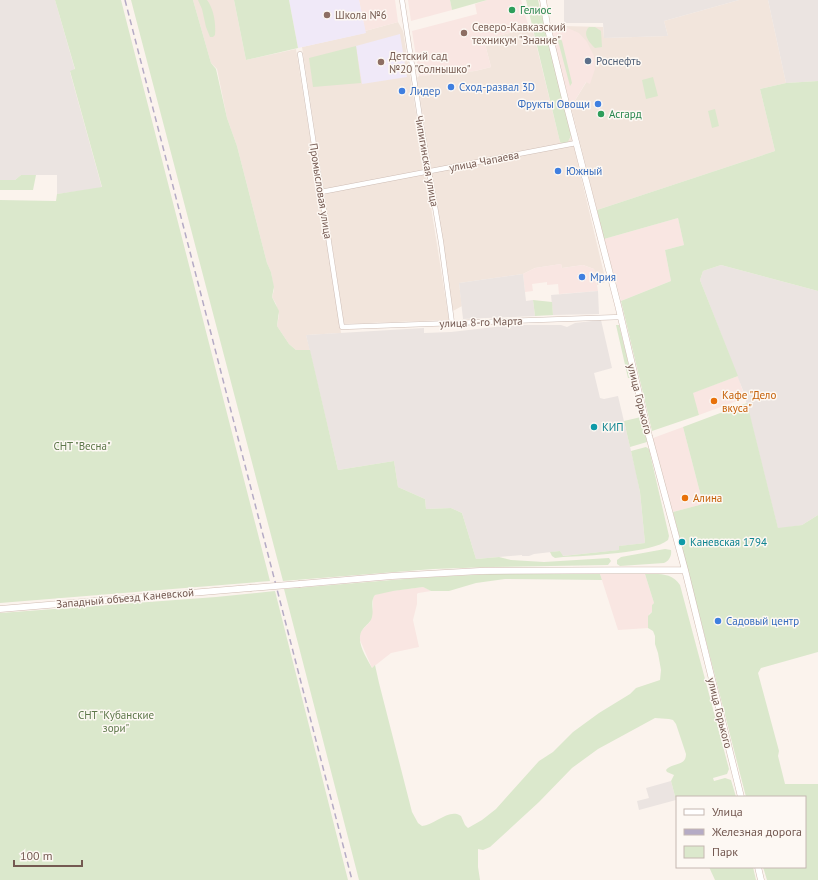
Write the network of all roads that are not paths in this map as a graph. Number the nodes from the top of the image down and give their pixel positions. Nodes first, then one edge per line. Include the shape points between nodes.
1 (402, 0) edge
2 (543, 0) edge
3 (300, 54) dead end
4 (576, 143) junction
5 (429, 172) junction
6 (321, 192) junction
7 (621, 317) junction
8 (452, 323) junction
9 (342, 327) joint
10 (684, 570) junction
11 (0, 608) edge
12 (741, 796) edge
13 (758, 868) edge
14 (761, 880) edge

1 - 5 street, Чипигинская улица
2 - 4 main road, улица Горького
3 - 6 street, Промысловая улица
4 - 5 street, улица Чапаева
4 - 7 main road, улица Горького
5 - 6 street, улица Чапаева
5 - 8 street, Чипигинская улица
6 - 9 street, Промысловая улица
7 - 8 street, улица 8-го Марта
7 - 10 main road, улица Горького
8 - 9 street, улица 8-го Марта
10 - 11 main road, Западный объезд Каневской, bridge via 480,571
10 - 12 main road, улица Горького
13 - 14 main road

